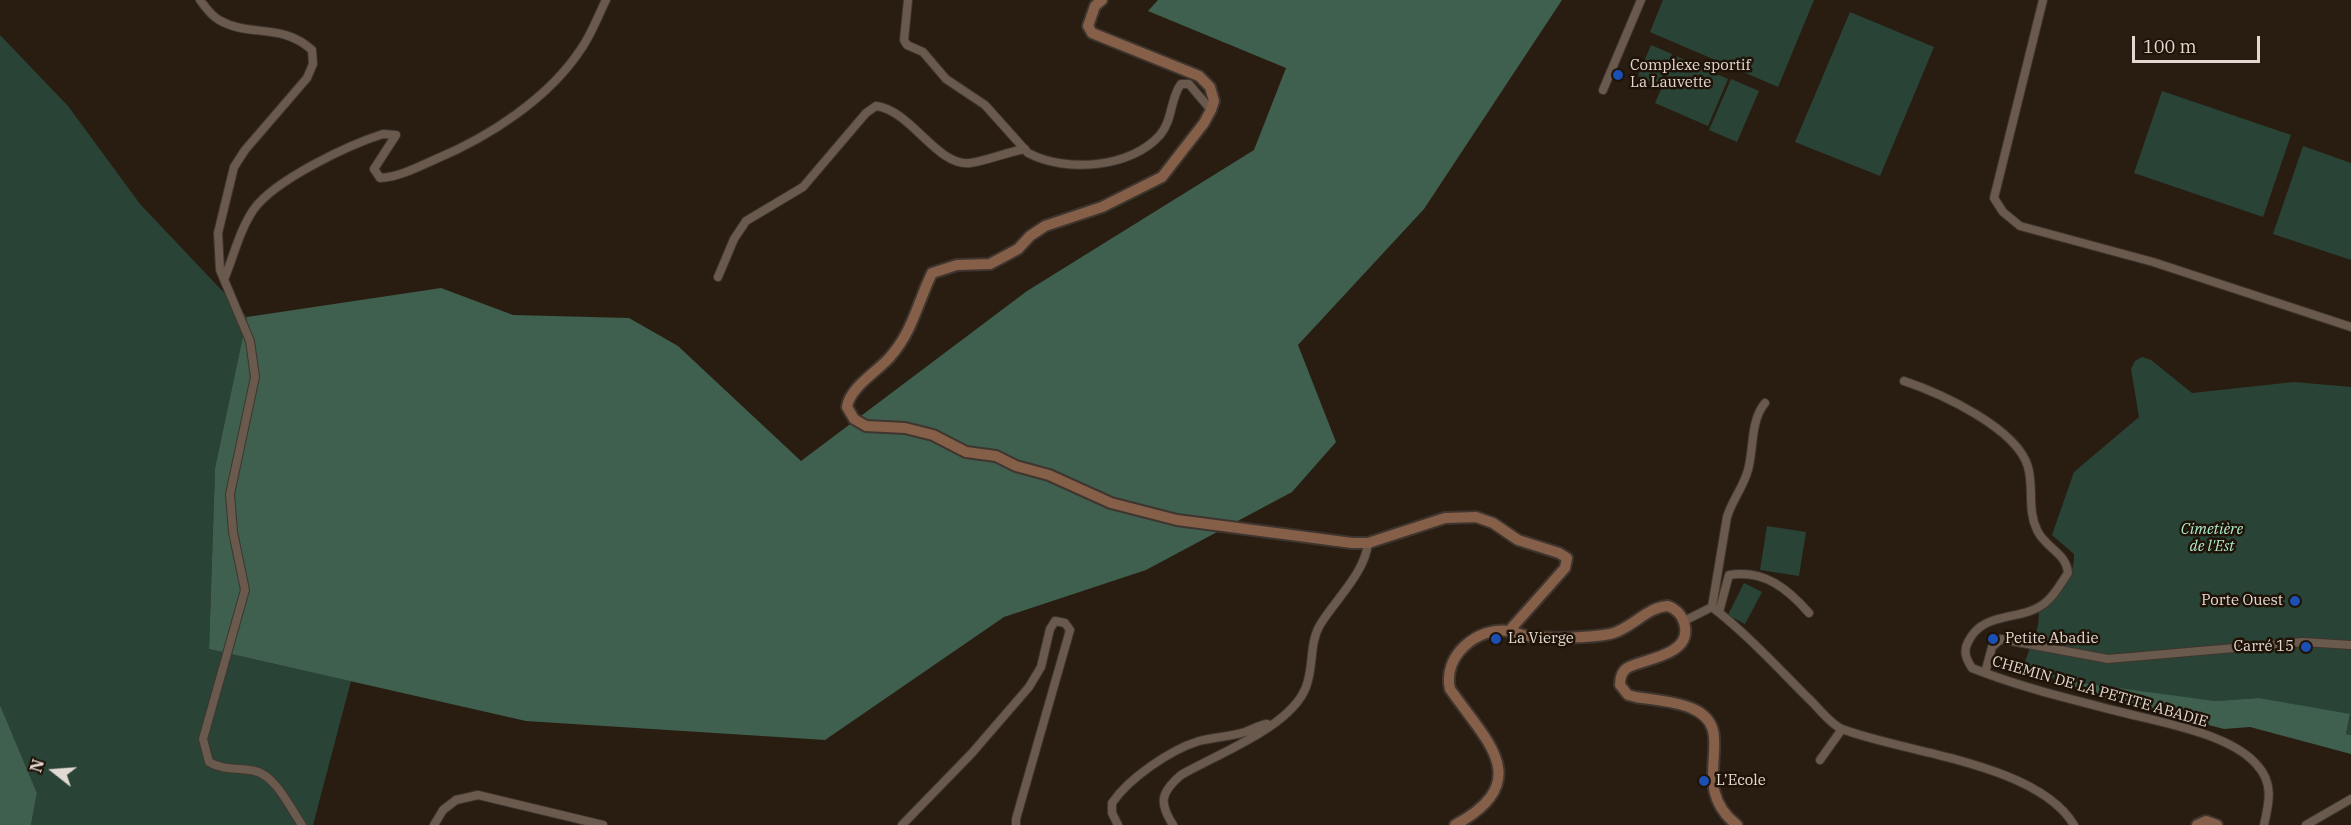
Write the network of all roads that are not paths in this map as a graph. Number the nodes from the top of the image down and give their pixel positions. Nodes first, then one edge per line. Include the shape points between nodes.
1 (200, 0) edge
2 (606, 0) edge
3 (908, 0) edge
4 (1102, 0) edge
5 (1641, 0) edge
6 (2043, 0) edge
7 (1603, 90) dead end
8 (1211, 110) junction
9 (1025, 149) junction
10 (718, 277) dead end
11 (225, 278) junction
12 (2351, 327) edge
13 (1904, 381) dead end
14 (1765, 403) dead end
15 (1368, 543) junction
16 (1715, 610) junction
17 (1809, 614) dead end
18 (1684, 621) junction
19 (1509, 631) junction
20 (2351, 645) edge
21 (1985, 673) junction
22 (1272, 724) junction
23 (1842, 729) junction
24 (1820, 760) dead end
25 (2351, 799) edge
26 (302, 825) edge
27 (434, 825) edge
28 (603, 825) edge
29 (902, 825) edge
30 (1016, 825) edge
31 (1118, 825) edge
32 (1173, 825) edge
33 (1455, 825) edge
34 (1737, 825) edge
35 (2073, 825) edge
36 (2197, 825) edge
37 (2217, 825) edge
38 (2264, 825) edge
39 (2306, 825) edge

1 - 11 street via 219,20 242,28 285,33 312,50 313,64 307,78 234,167 218,233 220,270
2 - 11 street via 581,50 508,122 392,178 380,178 375,169 396,135 383,134 309,167 268,194 245,225
3 - 9 street via 904,40 907,45 923,52 946,79 985,105
4 - 8 street via 1090,14 1088,26 1092,33 1198,76 1210,87 1214,101
5 - 7 street
6 - 12 street via 1994,198 2002,212 2020,226 2153,262
8 - 9 street via 1189,84 1182,84 1161,135 1141,151 1116,160 1086,164 1036,157
8 - 15 street via 1162,177 1102,207 1045,226 1018,249 990,264 957,265 932,273 913,325 891,356 851,396 848,407 854,419 866,426 918,431 966,452 996,456 1130,509 1228,528
9 - 10 street via 969,163 952,159 897,112 876,106 803,187 746,221
11 - 26 street via 250,341 255,377 230,494 245,590 203,739 204,753 219,768 256,771 270,779
13 - 21 street, CHEMIN DE LA PETITE ABADIE via 1949,399 1996,429 2022,453 2029,470 2031,511 2038,533 2067,563 2068,573 2045,603 1982,624 1972,634 1966,645 1966,659 1972,668
14 - 16 street via 1756,416 1743,485 1727,517
15 - 19 street via 1445,518 1476,517 1518,540 1567,558 1565,568
15 - 22 street via 1365,558 1319,627 1306,688
16 - 17 street via 1729,575 1740,573 1788,589
16 - 18 street
16 - 23 street
18 - 19 street via 1675,609 1660,607 1632,626 1607,634 1537,637
18 - 34 street via 1686,630 1681,641 1655,660 1628,667 1620,685 1628,695 1694,709 1712,726 1716,739 1714,797
19 - 33 street via 1471,642 1448,668 1450,689 1491,743 1499,777 1486,805
20 - 21 street via 2304,642 2108,659 2001,639 1992,647
21 - 38 street, CHEMIN DE LA PETITE ABADIE via 2231,746 2257,764 2268,782 2270,797
22 - 31 street via 1200,741 1157,763 1112,803
22 - 32 street via 1171,783 1163,810
23 - 24 street
23 - 35 street via 1978,765 2041,794 2057,805
25 - 39 street
27 - 28 street via 443,810 456,800 478,795
29 - 30 street via 1029,687 1041,667 1055,621 1065,623 1070,630
36 - 37 street via 2206,821

